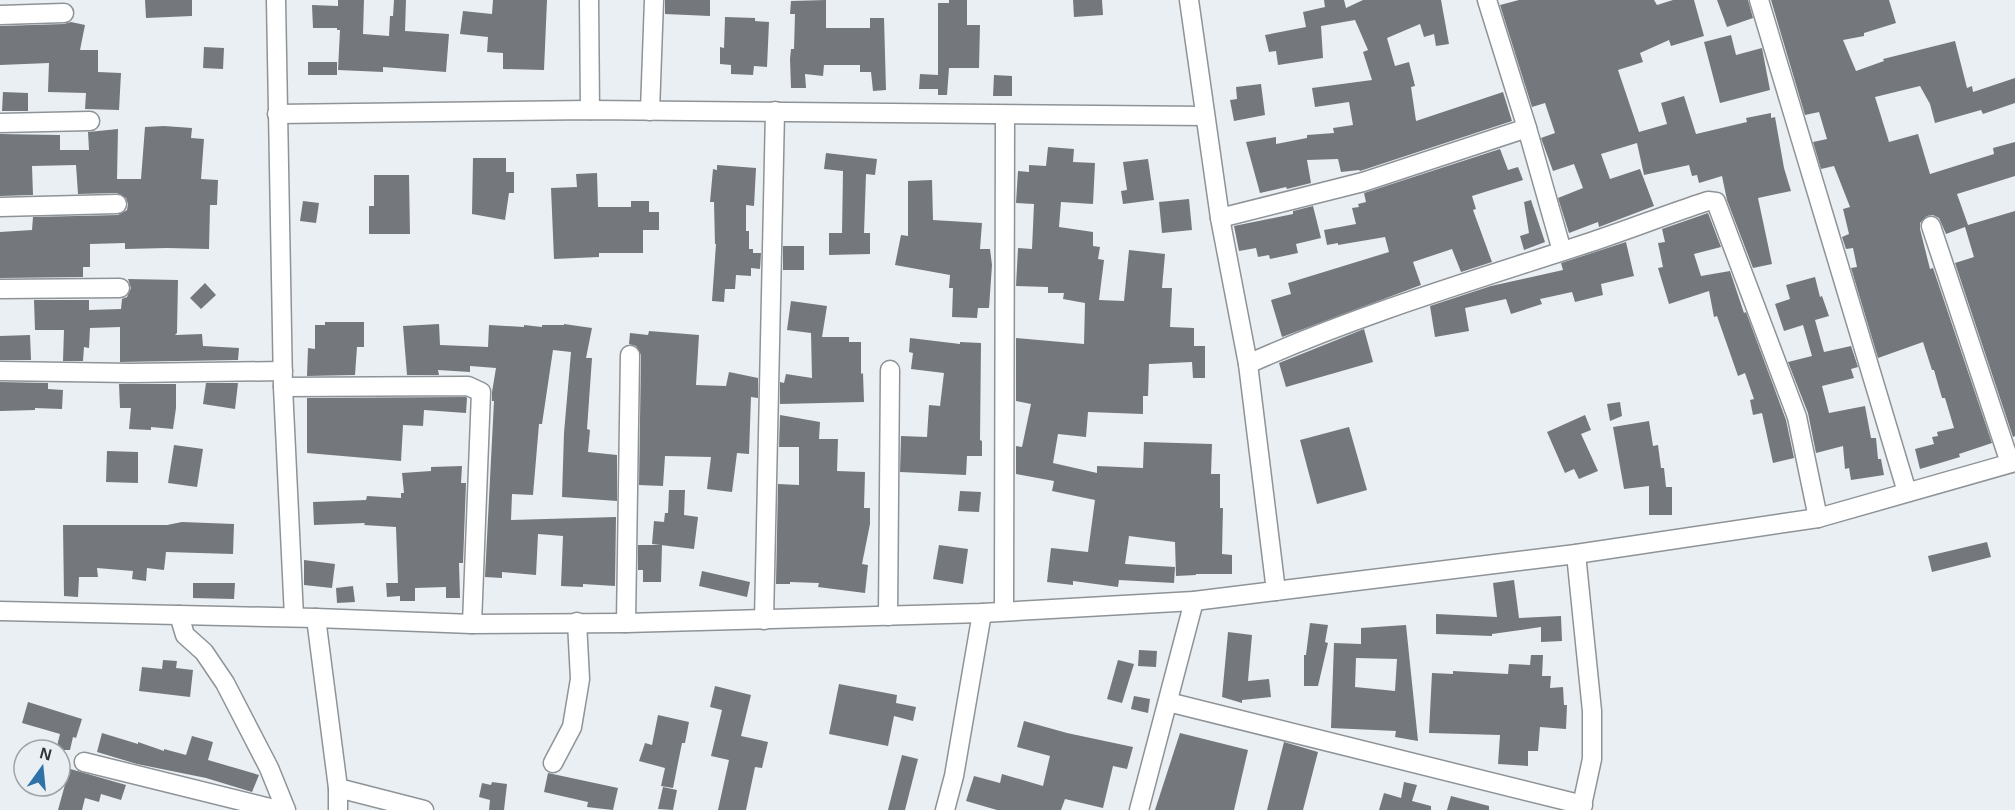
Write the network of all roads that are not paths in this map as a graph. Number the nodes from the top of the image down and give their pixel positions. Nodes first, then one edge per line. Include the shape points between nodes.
1 (276, 0) edge
2 (589, 0) edge
3 (654, 0) edge
4 (1189, 0) edge
5 (1487, 0) edge
6 (1759, 0) edge
7 (64, 13) dead end
8 (0, 15) edge
9 (590, 110) junction
10 (650, 111) junction
11 (776, 111) junction
12 (277, 114) junction
13 (1005, 115) junction
14 (1205, 116) junction
15 (90, 122) dead end
16 (0, 123) edge
17 (1527, 128) junction
18 (117, 204) dead end
19 (0, 207) edge
20 (1220, 218) junction
21 (1931, 226) dead end
22 (1562, 251) junction
23 (120, 288) dead end
24 (0, 289) edge
25 (630, 355) dead end
26 (1248, 364) junction
27 (890, 370) dead end
28 (0, 371) edge
29 (283, 379) junction
30 (2012, 463) edge
31 (1907, 492) junction
32 (1818, 518) junction
33 (1576, 554) junction
34 (1276, 591) junction
35 (1194, 601) junction
36 (0, 611) edge
37 (1004, 611) junction
38 (982, 613) junction
39 (179, 615) junction
40 (888, 616) junction
41 (294, 617) junction
42 (316, 618) junction
43 (764, 620) junction
44 (577, 622) junction
45 (626, 623) junction
46 (472, 624) junction
47 (1168, 702) junction
48 (84, 762) dead end
49 (553, 763) dead end
50 (338, 788) junction
51 (1582, 808) edge
52 (278, 810) edge
53 (286, 810) edge
54 (338, 810) edge
55 (424, 810) edge
56 (945, 810) edge
57 (1139, 810) edge

1 - 12 street
2 - 9 street
3 - 10 street
4 - 14 street
5 - 17 street
6 - 31 street
7 - 8 street
9 - 10 street
9 - 12 street
10 - 11 street
11 - 13 street
11 - 43 street
12 - 29 street
13 - 14 street
13 - 37 street
14 - 20 street
15 - 16 street
17 - 20 street via 1364,182
17 - 22 street
18 - 19 street
20 - 26 street
21 - 30 street
22 - 26 street via 1438,290 1316,334
22 - 32 street via 1708,201 1716,202 1797,417
23 - 24 street
25 - 45 street
26 - 34 street
27 - 40 street
28 - 29 street
29 - 41 street
29 - 46 street via 468,386 481,392
30 - 31 street
31 - 32 street
32 - 33 street
33 - 34 street
33 - 51 street via 1592,711 1592,759
34 - 35 street
35 - 37 street
35 - 47 street
36 - 39 street
37 - 38 street
38 - 40 street
38 - 56 street
39 - 41 street
39 - 53 street via 185,635 204,652 225,683
40 - 43 street
41 - 42 street
42 - 46 street
42 - 50 street
43 - 45 street
44 - 45 street
44 - 46 street
44 - 49 street via 580,679 573,727
47 - 51 street
47 - 57 street
48 - 52 street
50 - 54 street
50 - 55 street

